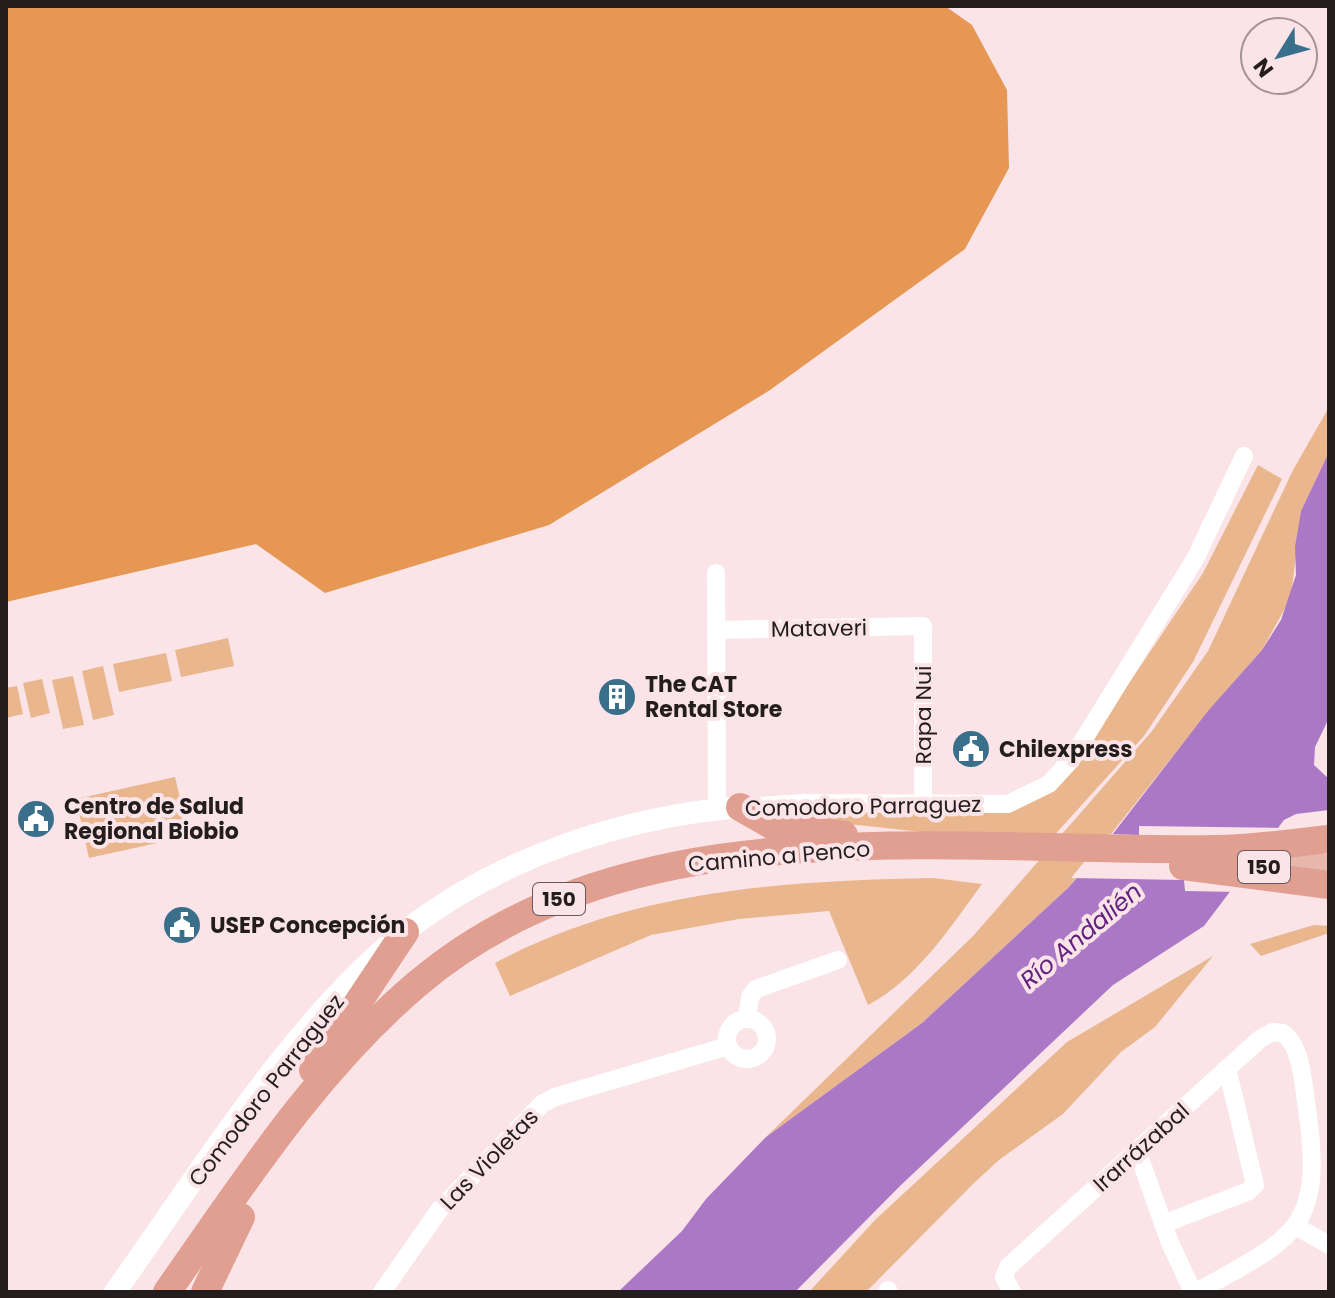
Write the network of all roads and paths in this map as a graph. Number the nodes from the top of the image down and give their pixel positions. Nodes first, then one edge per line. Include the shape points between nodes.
1 (1244, 456) dead end
2 (716, 573) dead end
3 (923, 626) joint
4 (716, 630) junction
5 (923, 804) junction
6 (729, 808) junction
7 (1329, 839) edge
8 (936, 846) junction
9 (1329, 851) edge
10 (986, 855) junction
11 (1209, 858) junction
12 (1329, 868) edge
13 (1329, 885) edge
14 (405, 932) junction
15 (838, 960) dead end
16 (747, 1018) junction
17 (728, 1039) junction
18 (1227, 1068) junction
19 (1329, 1129) edge
20 (1310, 1130) junction
21 (272, 1144) junction
22 (1137, 1150) junction
23 (241, 1217) junction
24 (1163, 1224) junction
25 (1295, 1226) junction
26 (1329, 1245) edge
27 (115, 1292) edge
28 (167, 1292) edge
29 (188, 1292) edge
30 (205, 1292) edge
31 (382, 1292) edge
32 (1012, 1292) edge
33 (1195, 1292) edge

1 - 5 street, Comodoro Parraguez via 1195,559 1071,760 1049,784 1021,801
2 - 4 street
3 - 4 street, Mataveri
3 - 5 street, Rapa Nui
4 - 6 street
5 - 6 street, Comodoro Parraguez
6 - 8 highway via 773,826
6 - 14 street, Comodoro Parraguez via 608,832 546,853 467,890
7 - 11 highway
8 - 10 highway, Camino a Penco / 150
8 - 21 highway, Camino a Penco / 150 via 706,860 628,876 549,903 467,946 418,984 347,1052
9 - 11 main road, Camino a Penco / 150
10 - 11 highway, Camino a Penco / 150
10 - 23 highway, Camino a Penco / 150 via 706,876 631,892 538,926 455,975 379,1041 314,1115
11 - 12 main road, Camino a Penco / 150
11 - 13 highway
14 - 21 highway via 329,1043
14 - 27 street, Comodoro Parraguez via 295,1046
15 - 16 street via 756,989
16 - 17 street via 734,1023
16 - 17 street via 765,1030 762,1053 740,1059
17 - 31 street, Las Violetas via 542,1104 440,1209
18 - 20 street, Irarrázabal via 1266,1034 1283,1033 1295,1050
18 - 22 street, Irarrázabal
18 - 24 street via 1254,1188
19 - 20 street
20 - 25 street via 1311,1190
21 - 28 highway, Camino a Penco / 150
22 - 24 street
22 - 32 street, Irarrázabal via 1004,1273
23 - 29 highway, Camino a Penco / 150
23 - 30 highway
24 - 33 street
25 - 26 street
25 - 33 street via 1268,1252

